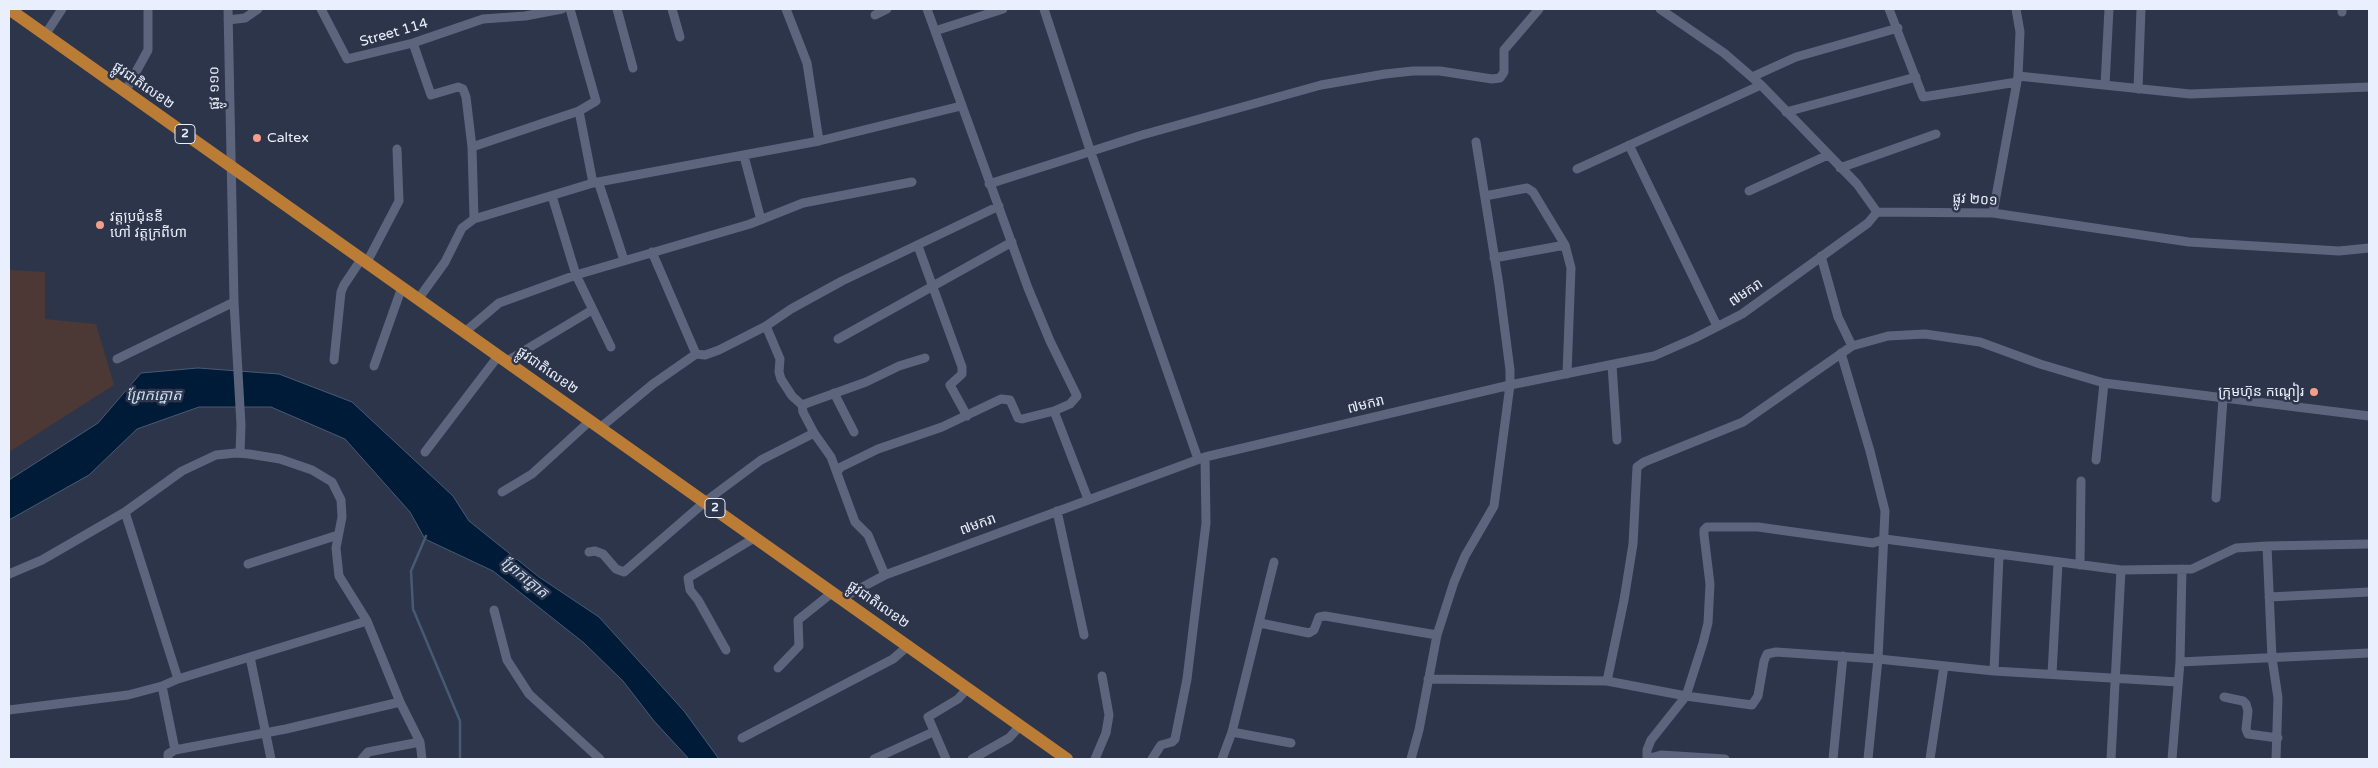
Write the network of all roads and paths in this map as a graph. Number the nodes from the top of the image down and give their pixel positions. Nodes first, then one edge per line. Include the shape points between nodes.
1 (9, 9) edge
2 (62, 9) edge
3 (148, 9) edge
4 (228, 9) edge
5 (258, 9) edge
6 (321, 9) edge
7 (562, 9) edge
8 (570, 9) edge
9 (617, 9) edge
10 (672, 9) edge
11 (786, 9) edge
12 (887, 9) edge
13 (926, 9) edge
14 (1003, 9) edge
15 (1044, 9) edge
16 (1539, 9) edge
17 (1660, 9) edge
18 (1889, 9) edge
19 (2016, 9) edge
20 (2109, 9) edge
21 (2142, 9) edge
22 (875, 15) dead end
23 (228, 20) junction
24 (1898, 28) junction
25 (934, 31) junction
26 (45, 35) junction
27 (680, 37) dead end
28 (413, 44) junction
29 (633, 68) dead end
30 (1752, 77) junction
31 (1916, 77) junction
32 (2017, 79) junction
33 (1761, 85) junction
34 (2105, 85) junction
35 (2369, 87) edge
36 (2138, 89) junction
37 (124, 92) junction
38 (961, 106) junction
39 (579, 111) junction
40 (1786, 112) junction
41 (1936, 134) dead end
42 (819, 141) junction
43 (1476, 142) dead end
44 (1629, 145) junction
45 (472, 147) junction
46 (397, 149) dead end
47 (1090, 150) junction
48 (1828, 155) junction
49 (744, 156) junction
50 (230, 166) junction
51 (1840, 168) junction
52 (1577, 169) dead end
53 (912, 182) dead end
54 (596, 184) junction
55 (989, 184) junction
56 (1749, 191) dead end
57 (552, 196) junction
58 (1485, 196) junction
59 (999, 206) junction
60 (1877, 212) junction
61 (1993, 213) junction
62 (474, 220) junction
63 (761, 220) junction
64 (1012, 242) junction
65 (1565, 245) junction
66 (918, 246) junction
67 (2369, 248) edge
68 (652, 252) junction
69 (1821, 256) junction
70 (1494, 258) junction
71 (365, 260) junction
72 (624, 260) junction
73 (576, 275) junction
74 (933, 286) junction
75 (402, 287) junction
76 (419, 298) junction
77 (234, 302) junction
78 (592, 310) junction
79 (766, 326) junction
80 (1718, 326) junction
81 (466, 331) junction
82 (838, 339) dead end
83 (1852, 346) junction
84 (611, 347) dead end
85 (1841, 353) junction
86 (696, 354) junction
87 (503, 358) junction
88 (925, 358) dead end
89 (117, 359) dead end
90 (334, 360) dead end
91 (1612, 365) junction
92 (374, 366) dead end
93 (1567, 374) junction
94 (2104, 383) junction
95 (1510, 385) junction
96 (834, 393) junction
97 (2223, 399) junction
98 (802, 405) junction
99 (1054, 411) junction
100 (967, 416) junction
101 (2369, 416) edge
102 (596, 424) junction
103 (854, 432) dead end
104 (814, 433) junction
105 (1616, 440) dead end
106 (424, 452) dead end
107 (240, 453) junction
108 (1202, 458) junction
109 (2096, 460) dead end
110 (837, 472) junction
111 (2081, 482) dead end
112 (502, 492) dead end
113 (2216, 498) dead end
114 (1088, 499) junction
115 (706, 501) junction
116 (1057, 511) junction
117 (125, 512) junction
118 (338, 535) junction
119 (756, 537) junction
120 (1885, 539) junction
121 (2369, 544) edge
122 (2267, 546) junction
123 (589, 552) dead end
124 (2000, 556) junction
125 (1274, 562) dead end
126 (2058, 563) junction
127 (248, 564) dead end
128 (2080, 565) junction
129 (2182, 569) junction
130 (2121, 570) junction
131 (9, 574) edge
132 (885, 575) junction
133 (2369, 592) edge
134 (838, 595) junction
135 (2269, 598) junction
136 (494, 610) dead end
137 (367, 621) junction
138 (1260, 623) junction
139 (1084, 635) dead end
140 (1437, 635) junction
141 (908, 645) junction
142 (726, 650) dead end
143 (2369, 654) edge
144 (1843, 656) junction
145 (250, 657) junction
146 (2272, 658) junction
147 (1878, 659) junction
148 (2180, 662) junction
149 (1944, 666) junction
150 (778, 668) dead end
151 (1994, 671) junction
152 (2052, 674) junction
153 (1102, 676) dead end
154 (2116, 678) junction
155 (178, 679) junction
156 (1428, 679) junction
157 (1607, 681) junction
158 (2178, 682) junction
159 (162, 686) junction
160 (968, 688) junction
161 (1686, 696) junction
162 (2224, 697) dead end
163 (400, 702) junction
164 (9, 710) edge
165 (1020, 726) junction
166 (933, 732) junction
167 (1232, 732) junction
168 (265, 733) junction
169 (742, 738) dead end
170 (2278, 738) junction
171 (420, 742) junction
172 (1291, 743) dead end
173 (175, 750) junction
174 (168, 759) edge
175 (272, 759) edge
176 (362, 759) edge
177 (422, 759) edge
178 (600, 759) edge
179 (874, 759) edge
180 (946, 759) edge
181 (972, 759) edge
182 (1067, 759) edge
183 (1095, 759) edge
184 (1152, 759) edge
185 (1222, 759) edge
186 (1411, 759) edge
187 (1647, 759) edge
188 (1724, 759) edge
189 (1833, 759) edge
190 (1868, 759) edge
191 (1930, 759) edge
192 (2110, 759) edge
193 (2172, 759) edge
194 (2276, 759) edge

1 - 26 highway, ផ្លូវជាតិលេខ២ / 2
2 - 26 street
3 - 37 street via 148,50
4 - 23 street, ផ្លូវ ១១០
5 - 23 street via 245,18
6 - 28 street, Street 114 via 347,59
7 - 28 street, Street 114 via 525,16 483,18
8 - 39 street via 596,101
9 - 29 street
10 - 27 street
11 - 42 street via 807,63
12 - 22 street
13 - 25 street
14 - 25 street
15 - 47 street
16 - 47 street via 1504,50 1504,72 1500,78 1440,71 1385,74 1321,85
17 - 30 street via 1724,53
18 - 24 street
19 - 32 street via 2020,32
20 - 34 street
21 - 36 street
23 - 50 street, ផ្លូវ ១១០
24 - 30 street via 1796,57
24 - 31 street
25 - 38 street
26 - 37 highway, ផ្លូវជាតិលេខ២ / 2
28 - 45 street via 431,95 458,87 462,89 466,97
30 - 33 street
31 - 32 street via 1923,97
31 - 40 street
32 - 34 street
32 - 61 street
33 - 40 street
33 - 44 street
34 - 36 street
35 - 36 street via 2190,94
37 - 50 highway, ផ្លូវជាតិលេខ២ / 2
38 - 42 street
38 - 55 street
39 - 45 street
39 - 54 street
40 - 48 street
41 - 51 street
42 - 49 street
43 - 58 street
44 - 52 street
44 - 80 street
45 - 62 street
46 - 71 street via 399,201
47 - 55 street
47 - 108 street
48 - 51 street
48 - 56 street
49 - 54 street
49 - 63 street
50 - 71 highway, ផ្លូវជាតិលេខ២ / 2
50 - 77 street, ផ្លូវ ១១០
51 - 60 street via 1857,184
53 - 63 street via 803,203
54 - 57 street
54 - 72 street
55 - 59 street
57 - 62 street
57 - 73 street
58 - 65 street via 1528,188
58 - 70 street
59 - 64 street
59 - 66 street
60 - 61 street, ផ្លូវ ២០១
60 - 69 street, ៧មករា via 1868,223
61 - 67 street, ផ្លូវ ២០១ via 2189,242 2339,251
62 - 76 street via 462,228 445,262
63 - 68 street
64 - 74 street
64 - 99 street via 1045,330 1077,396 1070,404
65 - 70 street
65 - 93 street via 1571,268
66 - 74 street
66 - 79 street via 842,281
68 - 72 street
68 - 86 street
69 - 80 street, ៧មករា via 1742,314
69 - 83 street via 1838,317
70 - 95 street
71 - 75 highway, ផ្លូវជាតិលេខ២ / 2
71 - 90 street via 348,278 341,292
72 - 73 street
73 - 78 street
73 - 81 street via 498,303
74 - 82 street
74 - 100 street via 963,371 950,385
75 - 76 highway, ផ្លូវជាតិលេខ២ / 2
75 - 92 street
76 - 81 highway, ផ្លូវជាតិលេខ២ / 2
77 - 89 street
77 - 107 street, ផ្លូវ ១១០
78 - 84 street
78 - 87 street
79 - 86 street via 719,350 706,355
79 - 98 street via 780,358 781,379
80 - 91 street, ៧មករា via 1654,356
81 - 87 highway, ផ្លូវជាតិលេខ២ / 2
83 - 85 street
83 - 94 street via 1888,336 1926,334 1980,342
85 - 120 street via 1885,511
85 - 157 street via 1743,422 1637,467 1633,544
86 - 102 street
87 - 102 highway, ផ្លូវជាតិលេខ២ / 2
87 - 106 street
88 - 96 street
91 - 93 street, ៧មករា
91 - 105 street
93 - 95 street, ៧មករា
94 - 97 street
94 - 109 street
95 - 108 street, ៧មករា
95 - 140 street via 1494,506 1465,556
96 - 98 street
96 - 103 street
97 - 101 street
97 - 113 street
98 - 104 street
99 - 100 street via 1018,418 1010,400 1005,398
99 - 114 street
100 - 110 street via 878,449
102 - 112 street via 532,474
102 - 115 highway, ផ្លូវជាតិលេខ២ / 2
104 - 110 street
104 - 115 street via 761,460
107 - 117 street via 216,455 182,471
107 - 118 street via 280,459 312,470 332,482 342,500
108 - 114 street, ៧មករា
108 - 184 street via 1206,523 1187,679 1174,739 1161,745
110 - 132 street via 854,522 868,535
111 - 128 street
114 - 116 street, ៧មករា
115 - 119 highway, ផ្លូវជាតិលេខ២ / 2
115 - 123 street via 624,572 616,569 603,554
116 - 132 street, ៧មករា
116 - 139 street
117 - 131 street via 42,560
117 - 155 street
118 - 127 street
118 - 137 street via 339,576
119 - 134 highway, ផ្លូវជាតិលេខ២ / 2
119 - 142 street via 688,578 690,590
120 - 124 street
120 - 147 street
120 - 161 street via 1873,543 1852,542 1808,532 1707,527 1704,530 1710,584 1708,622
121 - 122 street
122 - 129 street via 2236,548 2199,567
122 - 135 street
124 - 126 street
124 - 151 street
125 - 138 street
126 - 128 street
126 - 152 street
128 - 130 street
129 - 130 street
129 - 148 street
130 - 154 street
132 - 134 street, ៧មករា
133 - 135 street
134 - 141 highway, ផ្លូវជាតិលេខ២ / 2
134 - 150 street, ៧មករា via 798,620 799,646
135 - 146 street
136 - 178 street via 508,660 529,694
137 - 145 street
137 - 163 street
138 - 140 street via 1309,633 1314,630 1319,617 1325,616
138 - 167 street
140 - 156 street
141 - 160 highway, ផ្លូវជាតិលេខ២ / 2
141 - 169 street via 893,659
143 - 146 street
144 - 147 street
144 - 161 street via 1768,654 1758,696 1752,705
144 - 189 street
145 - 155 street
145 - 168 street
146 - 148 street
146 - 170 street via 2278,698
147 - 149 street
147 - 190 street
148 - 158 street
149 - 151 street
149 - 191 street
151 - 152 street
152 - 154 street
153 - 183 street via 1109,715 1106,733
154 - 158 street
154 - 192 street
155 - 159 street
156 - 157 street
156 - 186 street
157 - 161 street
158 - 193 street
159 - 164 street via 128,695
159 - 173 street
160 - 165 highway, ផ្លូវជាតិលេខ២ / 2
160 - 166 street via 958,699 928,717
161 - 187 street via 1651,740
162 - 170 street via 2246,704 2248,734
163 - 168 street
163 - 171 street
165 - 181 street via 1009,738
165 - 182 highway, ផ្លូវជាតិលេខ២ / 2
166 - 179 street
166 - 180 street
167 - 172 street
167 - 185 street
168 - 173 street
168 - 175 street
170 - 194 street
171 - 176 street via 368,752
171 - 177 street
173 - 174 street via 168,754
187 - 188 street via 1661,755

